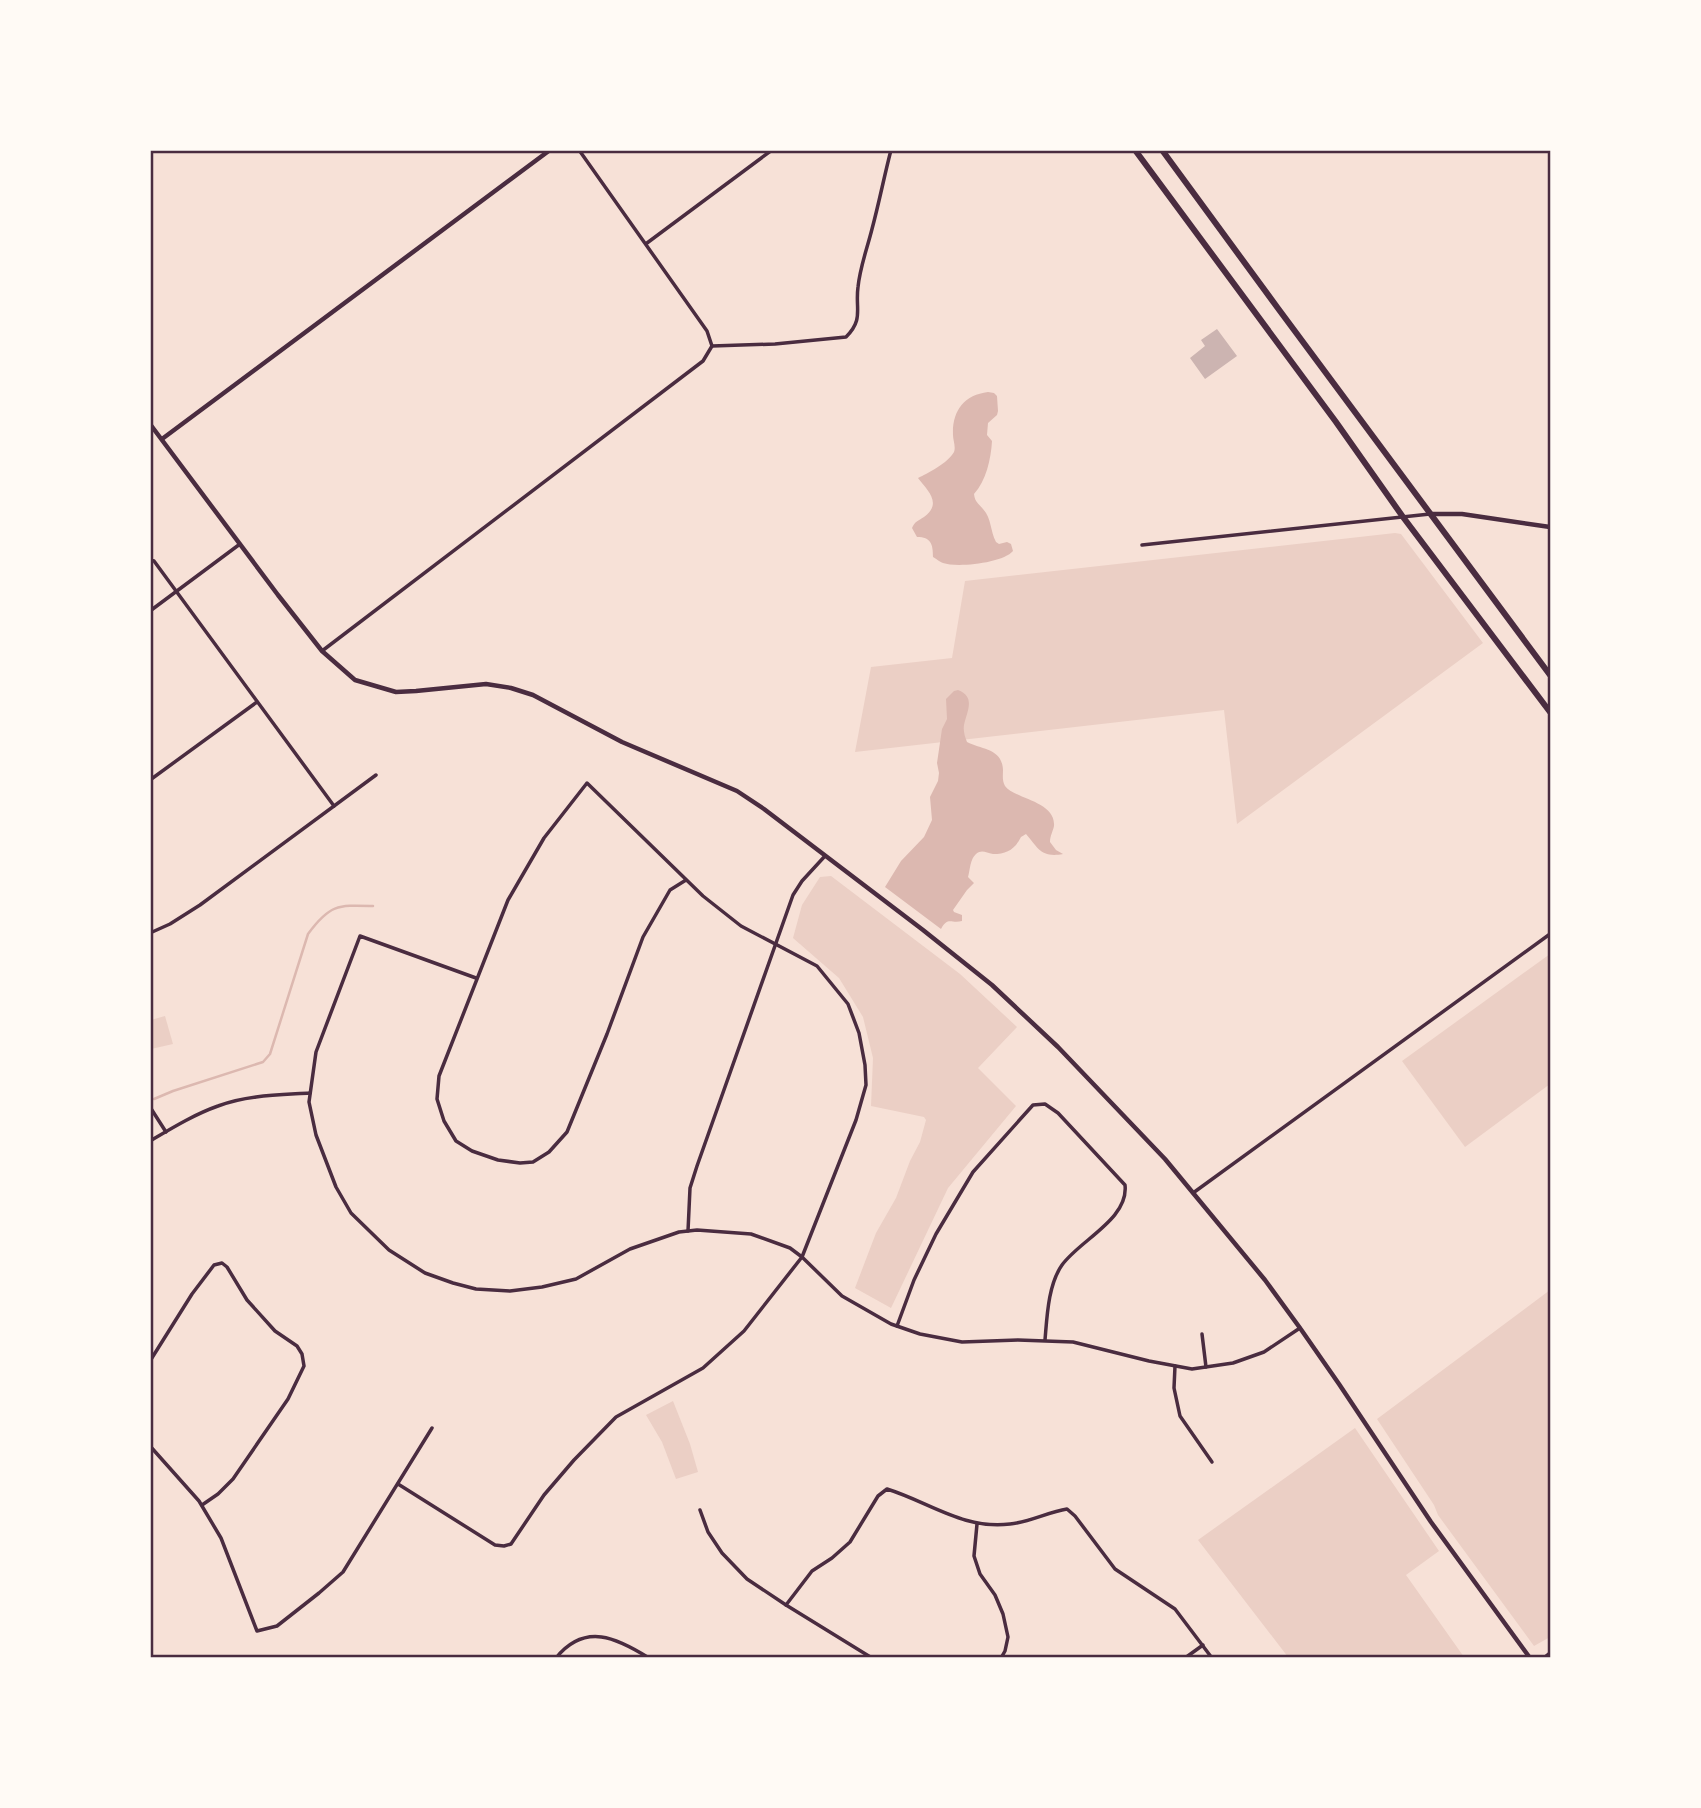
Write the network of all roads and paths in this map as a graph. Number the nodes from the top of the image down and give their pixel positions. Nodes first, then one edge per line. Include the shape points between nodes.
1 (550, 150) edge
2 (579, 150) edge
3 (772, 150) edge
4 (891, 150) edge
5 (1135, 150) edge
6 (1163, 150) edge
7 (646, 243) junction
8 (712, 346) junction
9 (150, 424) edge
10 (162, 439) junction
11 (1430, 514) junction
12 (1403, 517) junction
13 (1550, 527) edge
14 (240, 544) junction
15 (1142, 545) dead end
16 (150, 560) edge
17 (176, 592) junction
18 (150, 611) edge
19 (322, 651) junction
20 (1550, 675) edge
21 (257, 702) junction
22 (1550, 712) edge
23 (376, 775) dead end
24 (150, 780) edge
25 (334, 806) junction
26 (826, 856) junction
27 (686, 880) junction
28 (150, 933) edge
29 (1550, 934) edge
30 (776, 944) junction
31 (477, 979) junction
32 (311, 1093) junction
33 (150, 1107) edge
34 (166, 1132) junction
35 (150, 1141) edge
36 (1193, 1193) junction
37 (688, 1231) junction
38 (802, 1256) junction
39 (897, 1326) junction
40 (1300, 1328) junction
41 (1202, 1334) dead end
42 (1045, 1341) junction
43 (150, 1360) edge
44 (1175, 1366) junction
45 (1206, 1367) junction
46 (432, 1428) dead end
47 (150, 1446) edge
48 (1212, 1462) dead end
49 (398, 1484) junction
50 (202, 1505) junction
51 (700, 1510) dead end
52 (977, 1524) junction
53 (786, 1605) junction
54 (1203, 1645) junction
55 (1550, 1654) edge
56 (556, 1657) edge
57 (649, 1657) edge
58 (872, 1657) edge
59 (1001, 1657) edge
60 (1185, 1657) edge
61 (1212, 1657) edge
62 (1530, 1657) edge
63 (1545, 1657) edge

1 - 10 street
2 - 7 street
3 - 7 street
4 - 8 street via 861,267 854,329 846,337
5 - 12 main road
6 - 11 main road
7 - 8 street via 707,331
8 - 19 street via 702,361
9 - 10 street
10 - 14 street
11 - 12 street
11 - 13 street
11 - 20 main road
12 - 15 street
12 - 22 main road
14 - 17 street
14 - 19 street
16 - 17 street
17 - 18 street
17 - 21 street
19 - 26 street via 355,680 397,692 486,684 533,695 622,741 737,791
21 - 24 street
21 - 25 street
23 - 25 street
25 - 28 street via 200,905
26 - 30 street via 793,895
26 - 36 street via 1001,994 1119,1110
27 - 30 street via 741,926
27 - 31 street via 587,783 544,838 508,901
27 - 31 street via 670,890 643,937 567,1132 533,1162 498,1160 472,1152 456,1141 437,1099 439,1076
29 - 36 street
30 - 37 street via 690,1188
30 - 38 street via 817,966 848,1004 865,1065 866,1085 856,1120
31 - 32 street via 360,936 316,1052
32 - 34 street via 219,1105
32 - 37 street via 316,1135 351,1213 389,1250 425,1273 476,1289 542,1287 576,1279 630,1249
33 - 34 street
34 - 35 street
36 - 40 street
37 - 38 street via 751,1234
38 - 39 street via 842,1296
38 - 49 street via 744,1331 703,1368 616,1417 544,1495 511,1544 495,1545
39 - 42 street via 962,1342
39 - 42 street via 936,1234 973,1172 1033,1105 1045,1104 1125,1185 1126,1192 1113,1216 1061,1266 1047,1308
40 - 45 street via 1264,1352
40 - 62 street via 1430,1522
41 - 45 street
42 - 44 street via 1073,1342
43 - 50 street via 192,1294 214,1265 222,1263 247,1300 302,1354 304,1366 288,1399 233,1479
44 - 45 street
44 - 48 street via 1180,1416
46 - 49 street
47 - 50 street
49 - 50 street via 343,1572 276,1626 257,1631 221,1538
51 - 53 street via 722,1553 747,1579
52 - 53 street via 887,1489 850,1542 812,1571
52 - 54 street via 1009,1525 1067,1509 1115,1569 1175,1609
52 - 59 street via 974,1556 1003,1614 1008,1637
53 - 58 street
54 - 60 street
54 - 61 street
55 - 63 main road
56 - 57 street via 578,1639 603,1636

